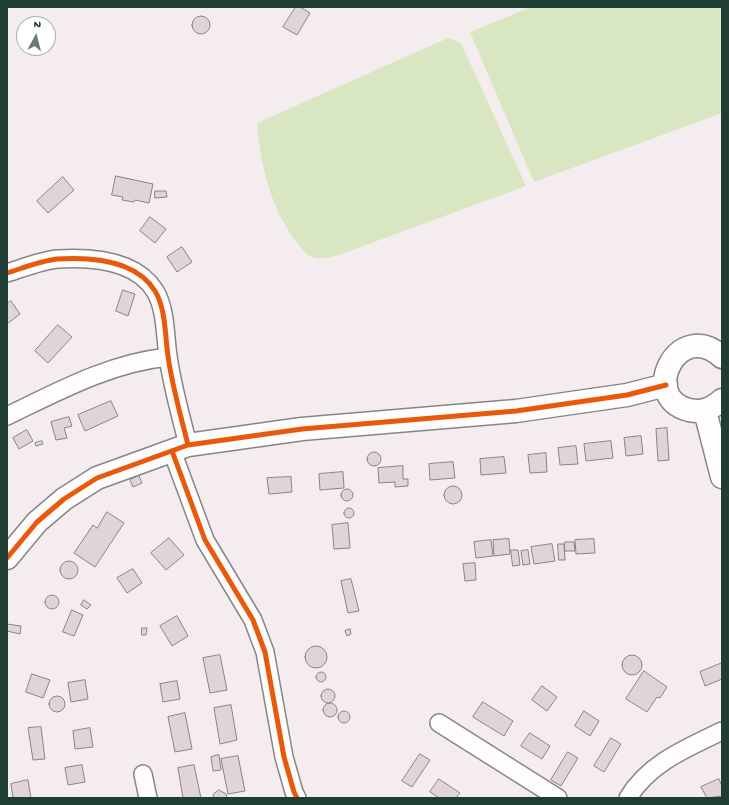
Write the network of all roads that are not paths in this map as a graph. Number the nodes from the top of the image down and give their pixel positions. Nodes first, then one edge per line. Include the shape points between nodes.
1 (7, 273) edge
2 (168, 357) junction
3 (722, 357) edge
4 (666, 385) junction
5 (713, 405) edge
6 (7, 416) edge
7 (180, 448) junction
8 (722, 477) edge
9 (7, 558) edge
10 (439, 723) dead end
11 (722, 731) edge
12 (143, 774) dead end
13 (148, 798) edge
14 (297, 798) edge
15 (558, 798) edge
16 (628, 798) edge

1 - 2 street via 55,259 92,259 134,270 147,280 156,292 165,323
2 - 6 street via 142,359 91,376
2 - 7 street
3 - 4 street via 705,348 687,348 672,359 667,367
4 - 5 street via 669,395 684,409 694,412
4 - 7 street via 626,395 516,411 302,429
5 - 8 street
7 - 9 street via 97,478 64,499 37,522
7 - 14 street via 205,540 253,620 265,652 284,756
10 - 15 street
11 - 16 street via 679,751 655,767
12 - 13 street

